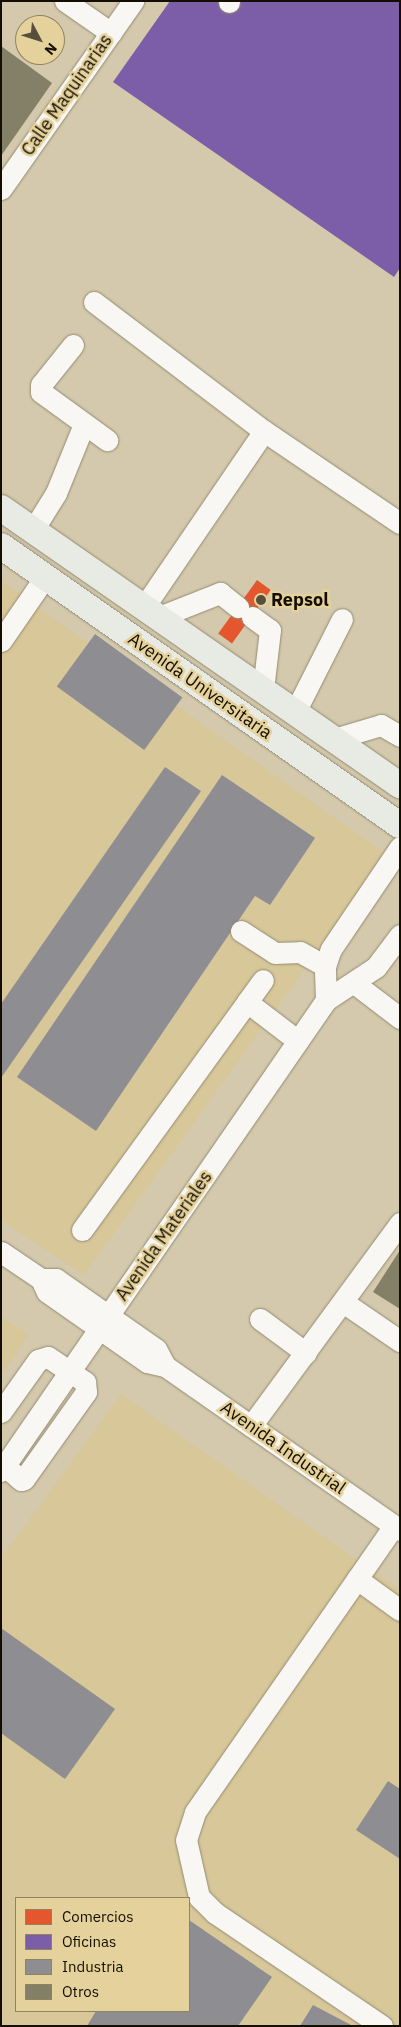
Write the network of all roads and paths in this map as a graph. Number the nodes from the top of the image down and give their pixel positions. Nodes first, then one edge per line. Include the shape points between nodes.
1 (133, 1) edge
2 (71, 3) edge
3 (111, 33) junction
4 (1, 189) edge
5 (94, 302) dead end
6 (73, 345) dead end
7 (84, 424) junction
8 (264, 431) junction
9 (107, 440) dead end
10 (1, 508) edge
11 (400, 523) edge
12 (33, 530) junction
13 (55, 545) junction
14 (1, 546) edge
15 (41, 574) junction
16 (151, 612) junction
17 (342, 619) dead end
18 (1, 641) edge
19 (263, 690) junction
20 (295, 712) junction
21 (400, 736) edge
22 (334, 739) junction
23 (400, 785) edge
24 (400, 825) edge
25 (400, 847) edge
26 (241, 931) dead end
27 (400, 936) edge
28 (325, 966) junction
29 (263, 980) dead end
30 (354, 983) junction
31 (326, 1000) junction
32 (247, 1002) junction
33 (400, 1018) edge
34 (298, 1041) junction
35 (400, 1223) edge
36 (82, 1230) dead end
37 (1, 1252) edge
38 (343, 1302) junction
39 (260, 1319) dead end
40 (104, 1322) junction
41 (400, 1341) edge
42 (306, 1353) junction
43 (71, 1370) junction
44 (46, 1406) junction
45 (1, 1412) edge
46 (66, 1420) junction
47 (251, 1426) junction
48 (3, 1469) edge
49 (397, 1528) edge
50 (357, 1579) junction
51 (400, 1610) edge
52 (382, 2026) edge

1 - 3 street, Calle Maquinarias
2 - 3 street
3 - 4 street, Calle Maquinarias
5 - 8 street
6 - 7 street via 40,389
7 - 9 street
7 - 12 street via 56,494
8 - 11 street
8 - 16 street
10 - 12 main road, Avenida Universitaria
12 - 13 main road, Avenida Universitaria
13 - 15 main road
13 - 16 main road, Avenida Universitaria
14 - 15 main road, Avenida Universitaria
15 - 18 street
15 - 24 main road, Avenida Universitaria
16 - 19 main road, Avenida Universitaria
16 - 19 street via 220,593 270,630
17 - 20 street
19 - 20 main road, Avenida Universitaria
20 - 22 main road, Avenida Universitaria
21 - 22 street via 381,725
22 - 23 main road, Avenida Universitaria
25 - 28 street via 339,933
26 - 28 street via 275,953 300,952
27 - 30 street, Avenida Materiales via 376,967
28 - 31 street
29 - 32 street
30 - 31 street, Avenida Materiales
30 - 33 street
31 - 34 street, Avenida Materiales
32 - 34 street
32 - 36 street
34 - 40 street, Avenida Materiales
35 - 38 street
37 - 40 street, Avenida Industrial via 41,1279 47,1292
38 - 41 street
38 - 42 street
39 - 42 street
40 - 43 street, Avenida Materiales
40 - 47 street, Avenida Industrial via 147,1362 166,1366
42 - 47 street
43 - 44 street, Avenida Materiales
43 - 45 street via 48,1357 38,1360
43 - 46 street via 87,1387
44 - 46 street
44 - 48 street, Avenida Materiales
46 - 48 street via 24,1479
47 - 49 street, Avenida Industrial
49 - 50 street
50 - 51 street
50 - 52 street via 195,1812 186,1840 198,1897 204,1903

